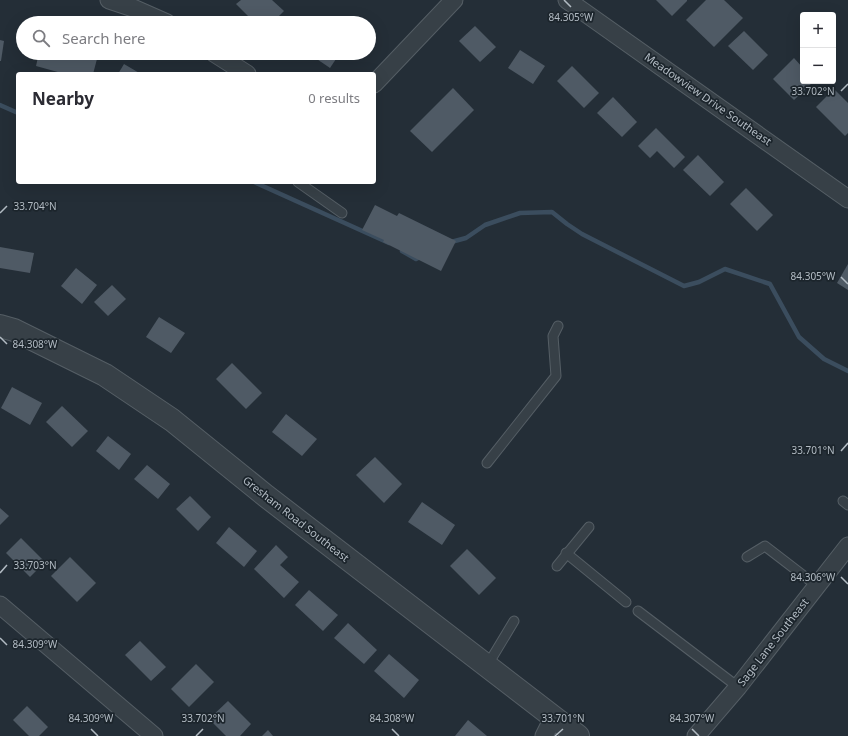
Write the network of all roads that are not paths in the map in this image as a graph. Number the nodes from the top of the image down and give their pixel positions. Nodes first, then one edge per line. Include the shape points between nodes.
1 (109, 0) edge
2 (454, 0) edge
3 (568, 0) edge
4 (151, 16) edge
5 (225, 60) edge
6 (244, 72) edge
7 (376, 82) edge
8 (301, 184) edge
9 (848, 199) edge
10 (342, 213) dead end
11 (0, 326) edge
12 (558, 326) dead end
13 (487, 463) dead end
14 (590, 527) dead end
15 (848, 546) edge
16 (566, 553) junction
17 (747, 557) dead end
18 (557, 566) dead end
19 (817, 586) junction
20 (626, 602) dead end
21 (0, 605) edge
22 (638, 611) dead end
23 (514, 621) dead end
24 (487, 666) junction
25 (738, 687) junction
26 (548, 727) edge
27 (154, 736) edge
28 (578, 736) edge
29 (696, 736) edge

1 - 4 street
2 - 7 street
3 - 9 street, Meadowview Drive Southeast
5 - 6 street
8 - 10 lane
11 - 24 street, Gresham Road Southeast via 14,330 105,375 172,420 266,496
12 - 13 lane via 553,336 556,376
14 - 16 lane
15 - 19 street, Sage Lane Southeast
16 - 18 lane
16 - 20 lane
17 - 19 lane via 765,546
19 - 25 street, Sage Lane Southeast
21 - 27 street
22 - 25 lane
23 - 24 lane
24 - 26 street, Gresham Road Southeast
25 - 29 street, Sage Lane Southeast
26 - 28 street, Gresham Road Southeast

